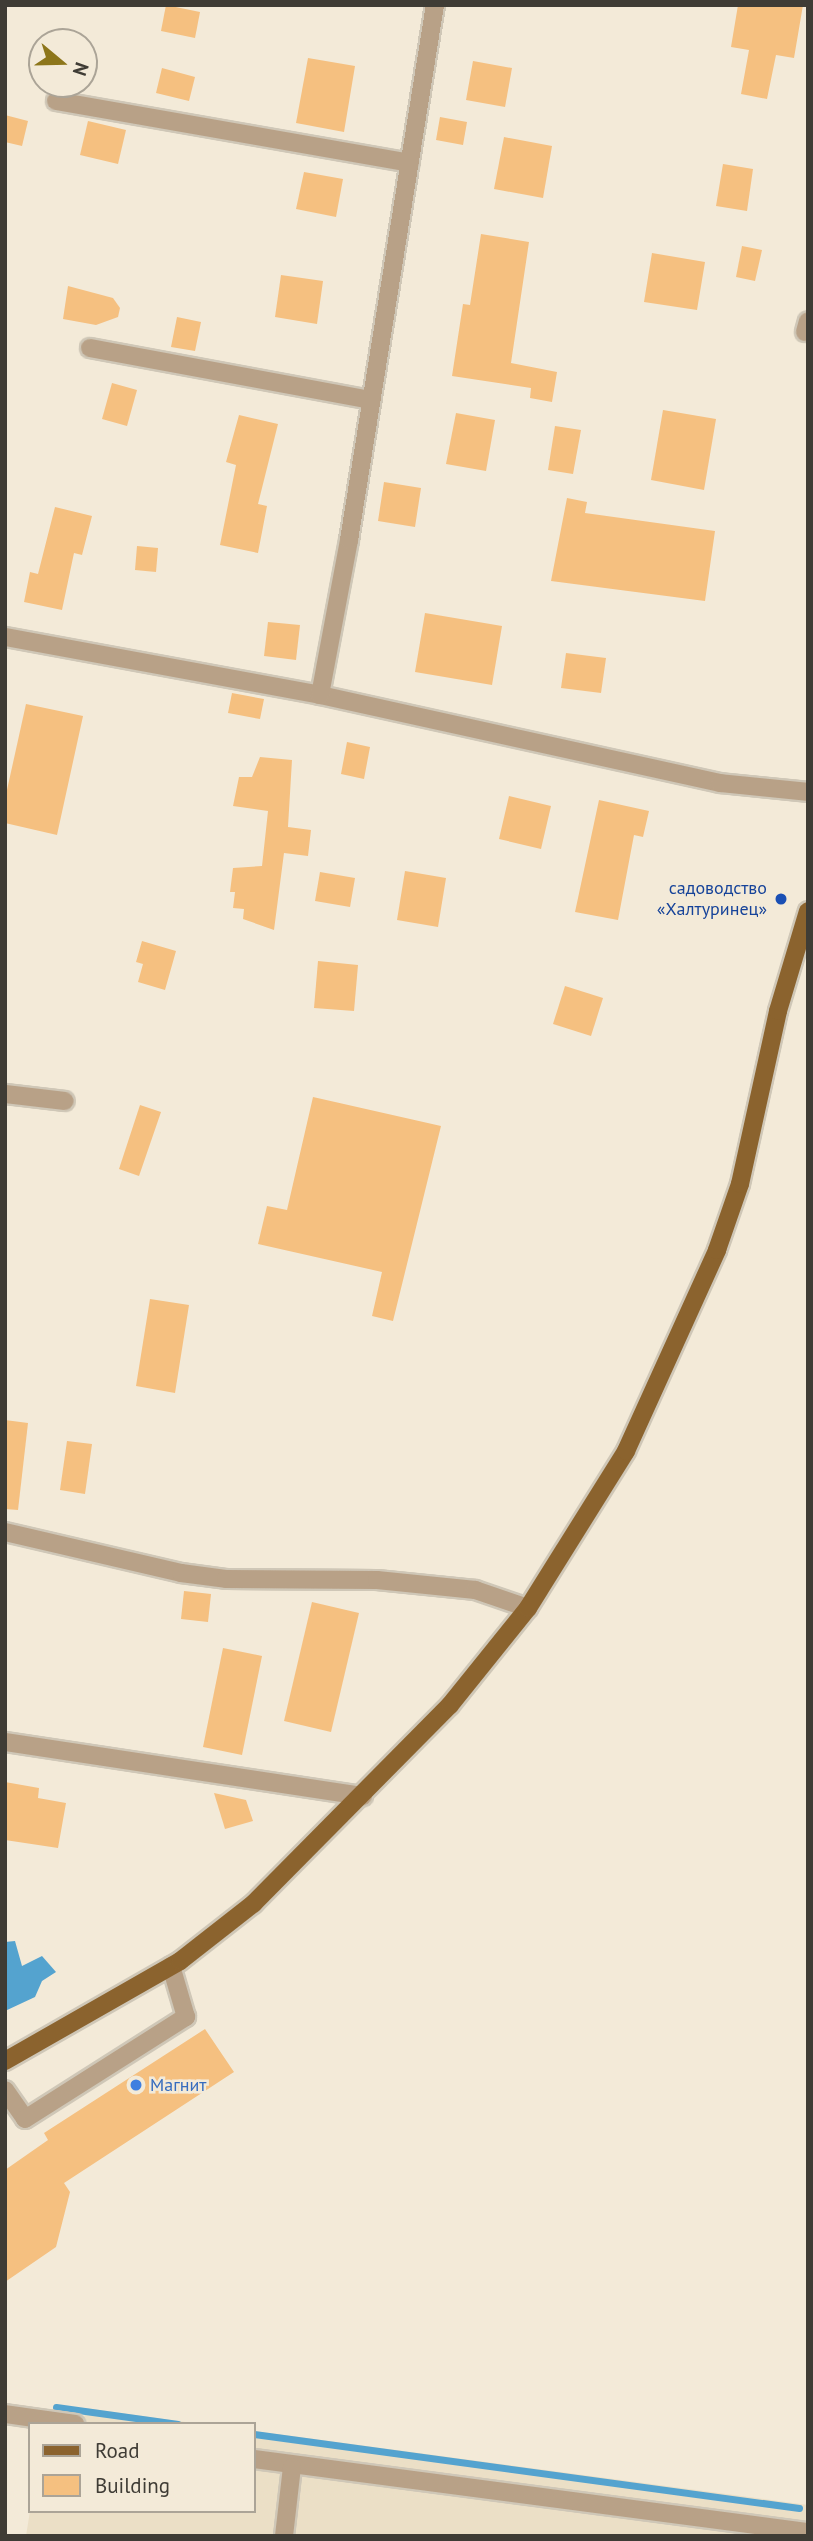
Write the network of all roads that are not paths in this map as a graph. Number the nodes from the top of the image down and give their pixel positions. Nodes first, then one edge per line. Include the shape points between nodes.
1 (435, 5) edge
2 (56, 101) dead end
3 (410, 163) junction
4 (90, 348) dead end
5 (371, 400) junction
6 (5, 637) edge
7 (320, 695) junction
8 (808, 792) edge
9 (808, 911) edge
10 (5, 1094) edge
11 (65, 1101) dead end
12 (5, 1532) edge
13 (528, 1608) junction
14 (5, 1742) edge
15 (363, 1796) junction
16 (171, 1966) junction
17 (5, 2061) edge
18 (5, 2090) edge
19 (5, 2414) edge
20 (61, 2422) edge
21 (256, 2459) edge
22 (292, 2467) junction
23 (706, 2527) edge
24 (808, 2532) edge
25 (284, 2536) edge

1 - 3 street
2 - 3 street
3 - 5 street
4 - 5 street
5 - 7 street
6 - 7 street
7 - 8 street via 720,783
9 - 13 main road via 778,1011 740,1184 717,1250 626,1451
10 - 11 street
12 - 13 street via 181,1573 226,1579 377,1580 475,1590
13 - 15 main road via 450,1705
14 - 15 street
15 - 16 main road via 253,1904
16 - 17 main road
16 - 18 street via 186,2017 25,2119
19 - 20 street
21 - 22 street
22 - 23 street
22 - 25 street
23 - 24 street

